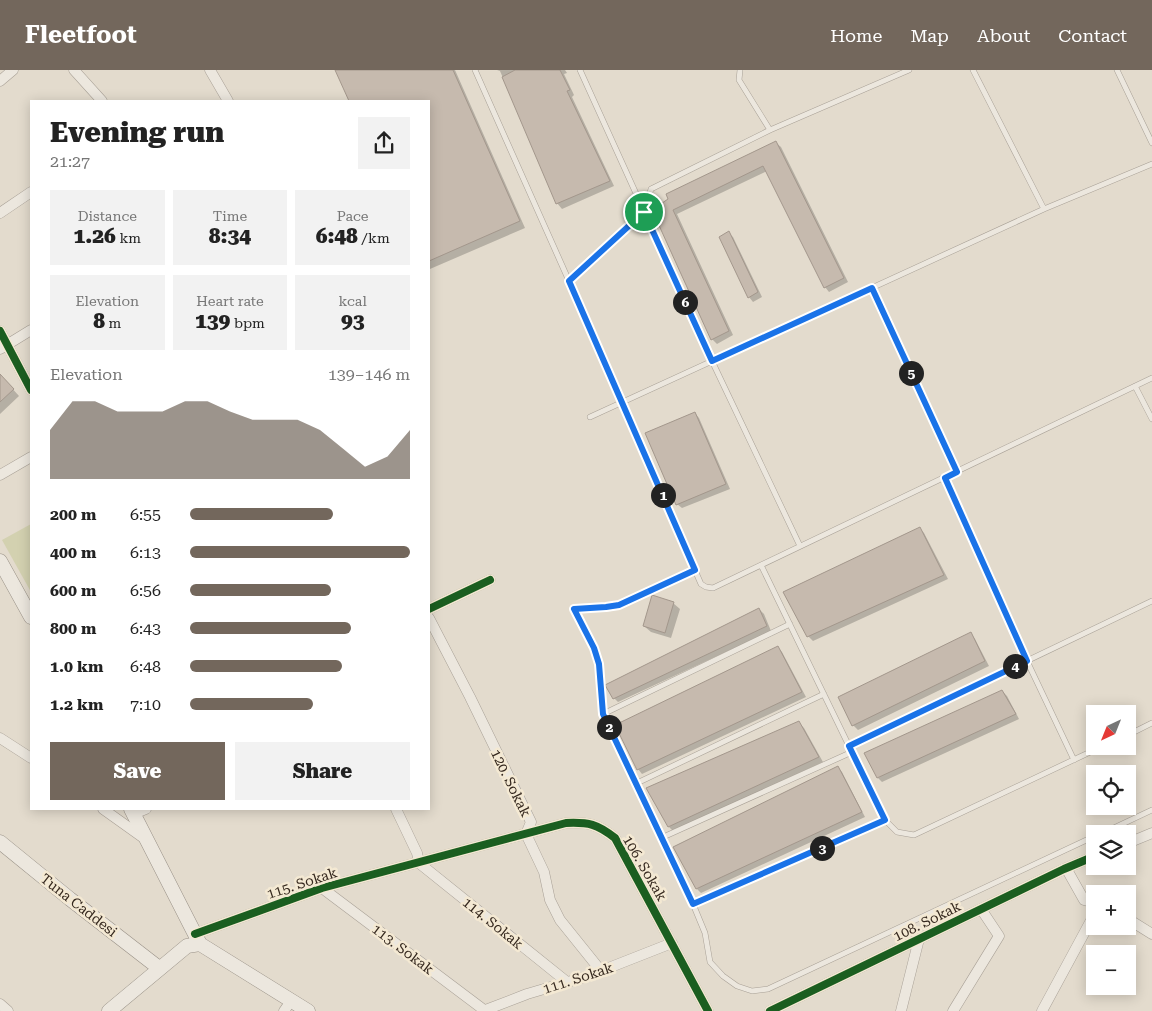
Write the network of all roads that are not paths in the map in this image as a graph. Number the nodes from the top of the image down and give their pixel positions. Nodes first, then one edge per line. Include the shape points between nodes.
1 (14, 70) edge
2 (74, 70) edge
3 (210, 70) edge
4 (475, 70) edge
5 (580, 70) edge
6 (740, 70) edge
7 (909, 70) edge
8 (973, 70) edge
9 (1117, 70) edge
10 (0, 81) edge
11 (101, 100) edge
12 (227, 100) edge
13 (770, 130) junction
14 (1152, 143) edge
15 (1152, 164) edge
16 (30, 193) edge
17 (1044, 209) junction
18 (644, 212) junction
19 (0, 213) edge
20 (569, 281) junction
21 (872, 288) junction
22 (0, 331) edge
23 (30, 331) edge
24 (4, 347) edge
25 (712, 361) junction
26 (1152, 378) edge
27 (1135, 386) junction
28 (30, 388) edge
29 (623, 402) junction
30 (590, 417) dead end
31 (1152, 419) edge
32 (30, 459) edge
33 (957, 472) junction
34 (0, 475) edge
35 (945, 478) junction
36 (800, 546) junction
37 (1, 565) edge
38 (761, 565) junction
39 (695, 570) junction
40 (490, 580) dead end
41 (1152, 601) edge
42 (430, 609) edge
43 (30, 615) edge
44 (430, 620) edge
45 (790, 624) junction
46 (1027, 661) junction
47 (824, 694) junction
48 (603, 714) junction
49 (1152, 723) edge
50 (1136, 731) edge
51 (0, 738) edge
52 (849, 746) junction
53 (852, 752) junction
54 (1086, 754) edge
55 (30, 757) edge
56 (1074, 760) junction
57 (635, 784) junction
58 (104, 810) edge
59 (396, 810) edge
60 (1152, 810) edge
61 (137, 811) edge
62 (885, 820) junction
63 (1120, 825) edge
64 (1152, 833) edge
65 (526, 834) junction
66 (661, 838) junction
67 (1086, 840) edge
68 (1136, 840) edge
69 (0, 842) edge
70 (148, 842) junction
71 (1086, 860) edge
72 (419, 863) junction
73 (1066, 868) junction
74 (322, 888) junction
75 (1086, 901) edge
76 (693, 904) junction
77 (981, 909) junction
78 (1136, 924) edge
79 (1086, 930) edge
80 (1152, 934) edge
81 (197, 939) junction
82 (919, 939) junction
83 (672, 943) junction
84 (159, 968) junction
85 (601, 971) junction
86 (567, 982) junction
87 (0, 1004) edge
88 (287, 1006) edge
89 (8, 1011) edge
90 (109, 1011) edge
91 (308, 1011) edge
92 (484, 1011) edge
93 (708, 1011) edge
94 (770, 1011) edge
95 (901, 1011) edge
96 (953, 1011) edge
97 (1042, 1011) edge

1 - 10 street
2 - 11 street
3 - 12 street
4 - 20 lane
5 - 18 lane
6 - 13 lane via 740,80
7 - 13 lane
8 - 17 lane
9 - 14 lane
13 - 18 lane via 651,189
15 - 17 lane
16 - 19 street
17 - 21 lane
18 - 20 lane
18 - 25 lane
20 - 29 lane
21 - 25 lane
21 - 33 lane
22 - 24 street
23 - 24 street
24 - 28 street
25 - 29 lane
25 - 36 lane
26 - 27 lane
27 - 31 lane
27 - 33 lane
29 - 30 lane
29 - 39 lane
32 - 34 street
33 - 35 lane
35 - 36 lane
35 - 46 lane
36 - 38 lane
37 - 43 main road
38 - 39 lane via 713,588 701,584
38 - 45 lane
39 - 48 lane via 619,605 574,609 599,664
40 - 42 street
41 - 46 lane
44 - 65 street, 120. Sokak via 530,822
45 - 47 lane
45 - 48 lane
46 - 52 lane
46 - 56 lane
47 - 52 lane
47 - 57 lane
48 - 57 lane
49 - 50 lane
51 - 55 street
52 - 53 lane
53 - 62 lane
53 - 66 lane
54 - 56 lane
56 - 62 lane via 914,836 897,832
57 - 66 lane
58 - 70 street
59 - 72 street
60 - 63 lane
61 - 70 main road
62 - 76 lane
64 - 68 street
65 - 72 street, 106. Sokak
65 - 83 street, 106. Sokak via 566,823 586,822 602,828 615,838
65 - 85 street, 120. Sokak via 544,872 550,900 560,920
66 - 76 lane
67 - 76 lane via 768,989 752,991 722,976 710,962 705,933
69 - 84 main road, Tuna Caddesi
70 - 81 main road
71 - 73 street, 108. Sokak
72 - 74 street, 115. Sokak
72 - 86 street, 114. Sokak
73 - 75 street
73 - 77 street, 108. Sokak
74 - 81 street, 115. Sokak
74 - 92 street, 113. Sokak
77 - 82 street, 108. Sokak
77 - 96 street via 999,936
78 - 80 street
79 - 97 street
81 - 84 main road
81 - 88 main road
82 - 94 street, 108. Sokak
82 - 95 street
83 - 85 street, 111. Sokak
83 - 93 street, 106. Sokak
84 - 90 main road
85 - 86 street, 111. Sokak
86 - 92 street, 111. Sokak
87 - 89 street
88 - 91 main road

